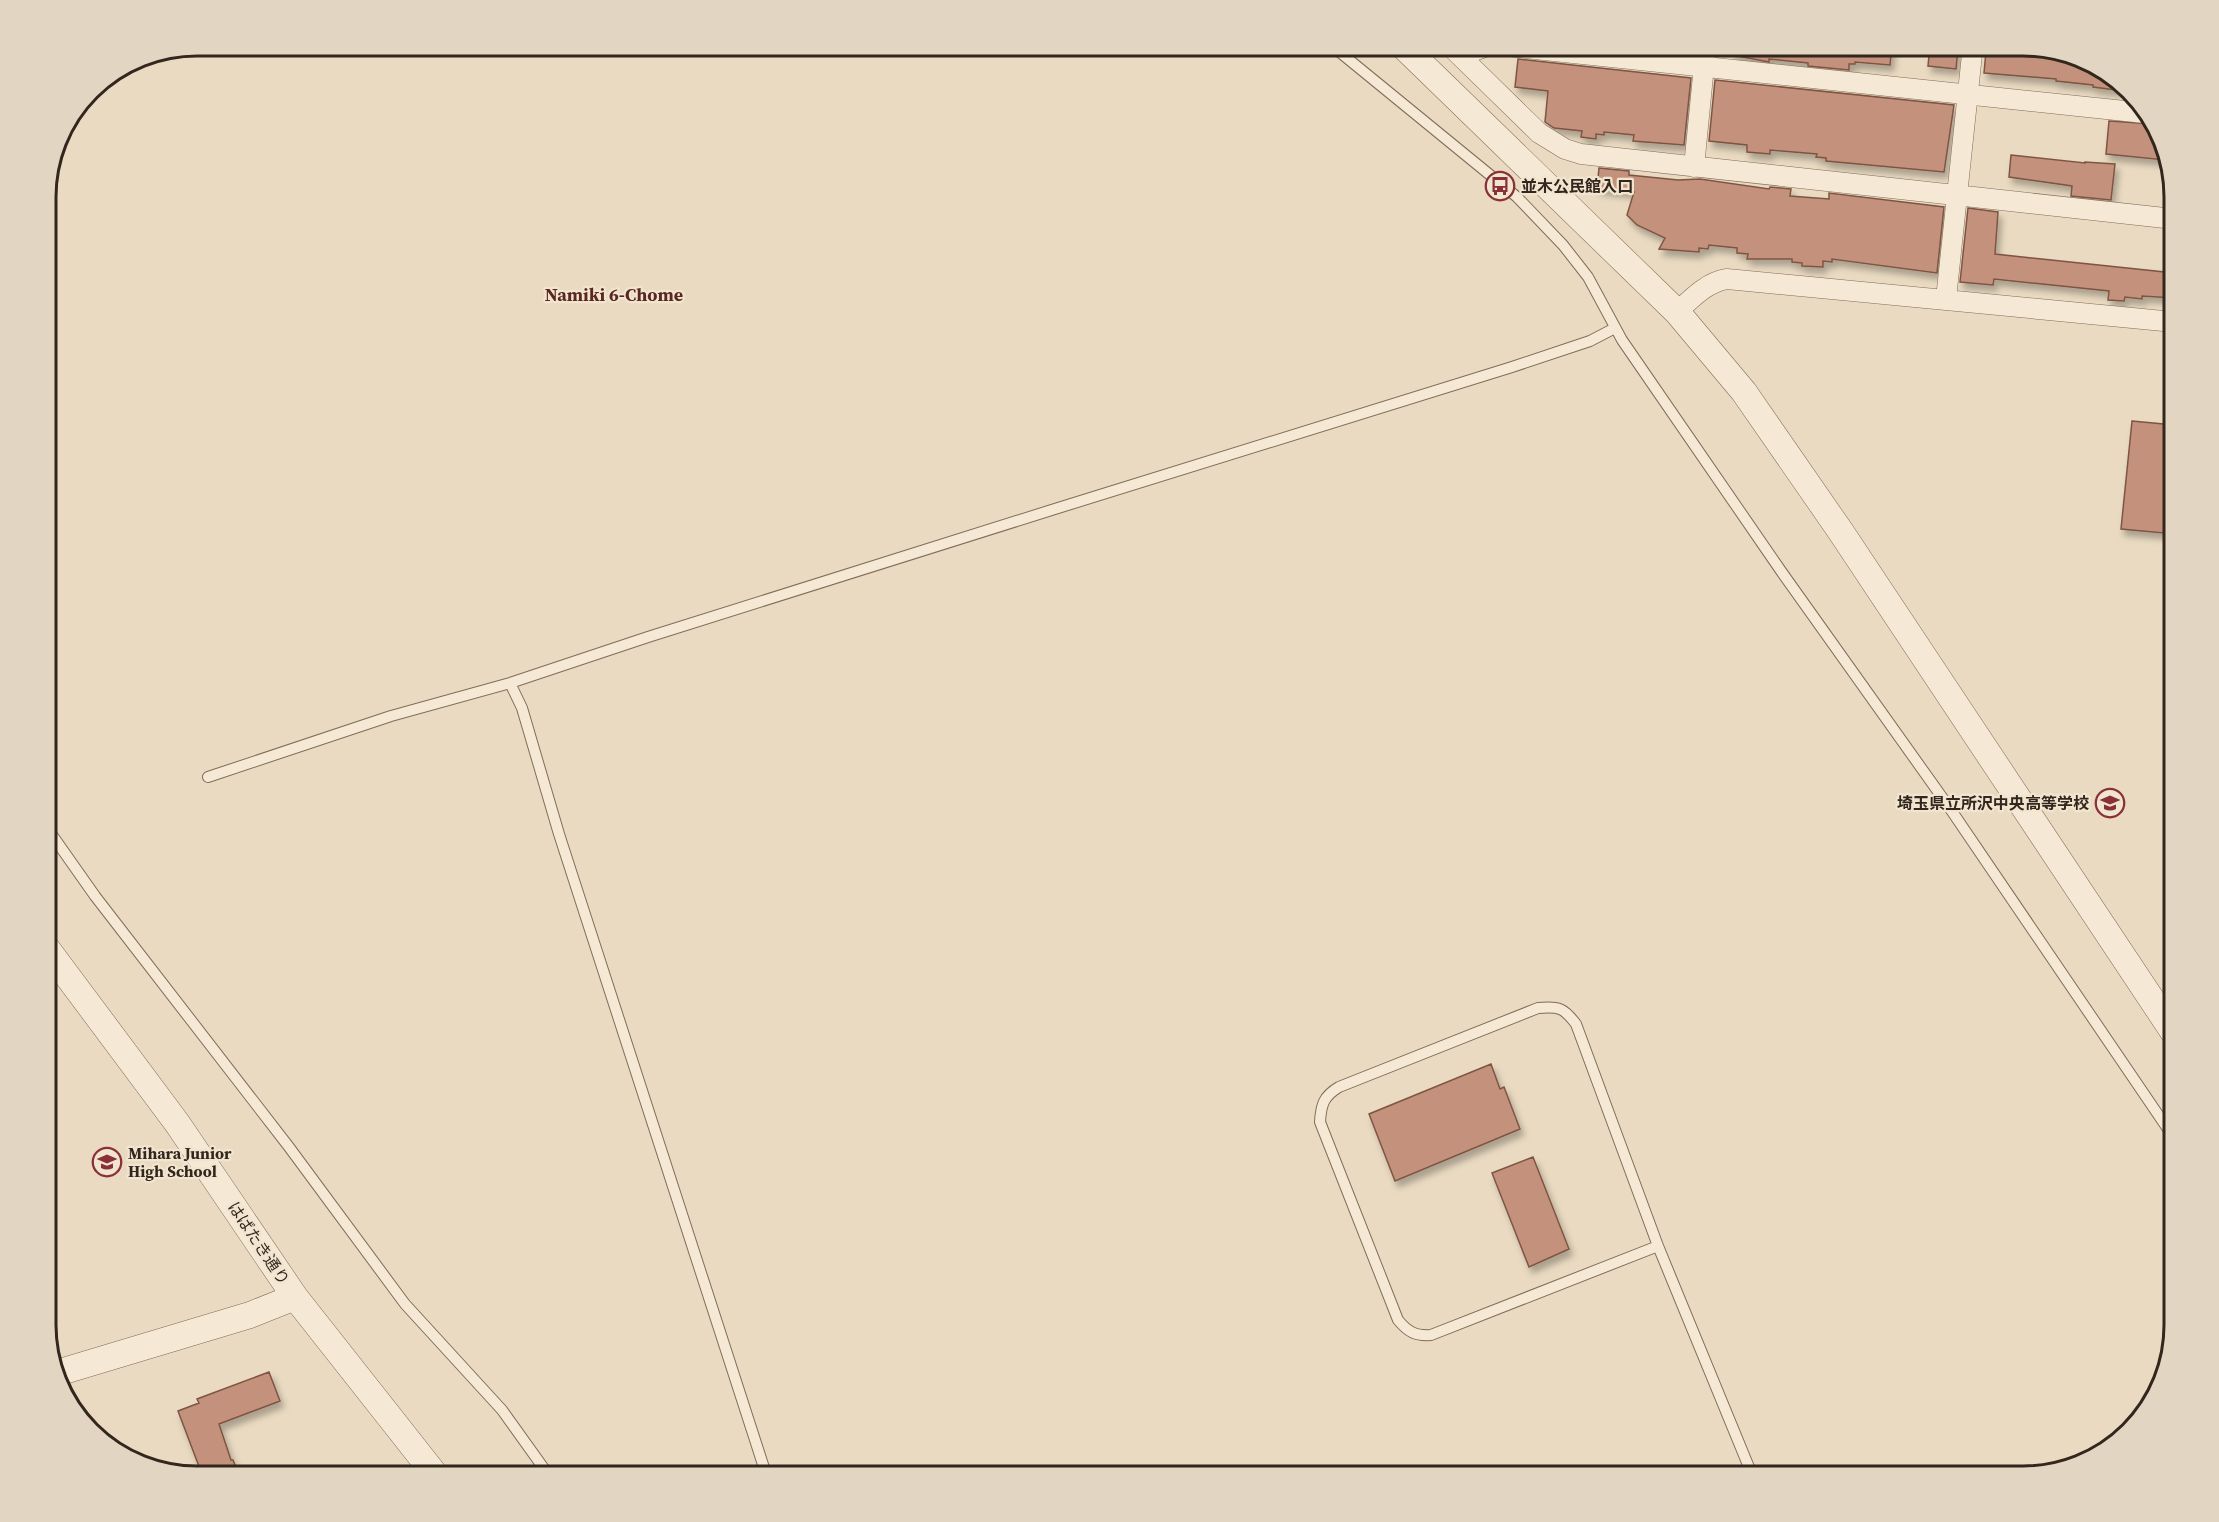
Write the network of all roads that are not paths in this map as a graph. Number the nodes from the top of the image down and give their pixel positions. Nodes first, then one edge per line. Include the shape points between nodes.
1 (1344, 56) edge
2 (1421, 56) edge
3 (1460, 56) edge
4 (1605, 56) edge
5 (1705, 56) edge
6 (1971, 56) edge
7 (1704, 66) junction
8 (1967, 94) junction
9 (2135, 112) edge
10 (1694, 167) junction
11 (1957, 195) junction
12 (2164, 218) edge
13 (1946, 299) junction
14 (1677, 312) junction
15 (2164, 321) edge
16 (1616, 328) junction
17 (510, 683) junction
18 (208, 777) dead end
19 (56, 841) edge
20 (56, 961) edge
21 (2164, 1018) edge
22 (2164, 1123) edge
23 (1658, 1246) junction
24 (295, 1298) junction
25 (63, 1371) edge
26 (428, 1466) edge
27 (542, 1466) edge
28 (763, 1466) edge
29 (1748, 1466) edge

1 - 16 lane via 1517,197 1588,277
2 - 14 street
3 - 10 street via 1539,133 1565,149 1602,158
4 - 7 street
5 - 7 street
6 - 8 street
7 - 8 street
7 - 10 street
8 - 9 street
8 - 11 street
10 - 11 street
11 - 12 street
11 - 13 street
13 - 14 street via 1727,279 1706,287
13 - 15 street
14 - 21 street via 1744,392 1785,451
16 - 17 lane via 1590,341 1512,367
16 - 22 lane
17 - 18 lane via 391,716
17 - 28 lane via 522,708
19 - 27 lane via 405,1305 502,1410
20 - 24 street, はばたき通り via 177,1123
23 - 23 lane via 1431,1335 1418,1336 1398,1320 1320,1122 1321,1107 1327,1094 1339,1087 1538,1008 1554,1006 1567,1012 1576,1024
23 - 29 lane
24 - 25 street
24 - 26 street, はばたき通り

